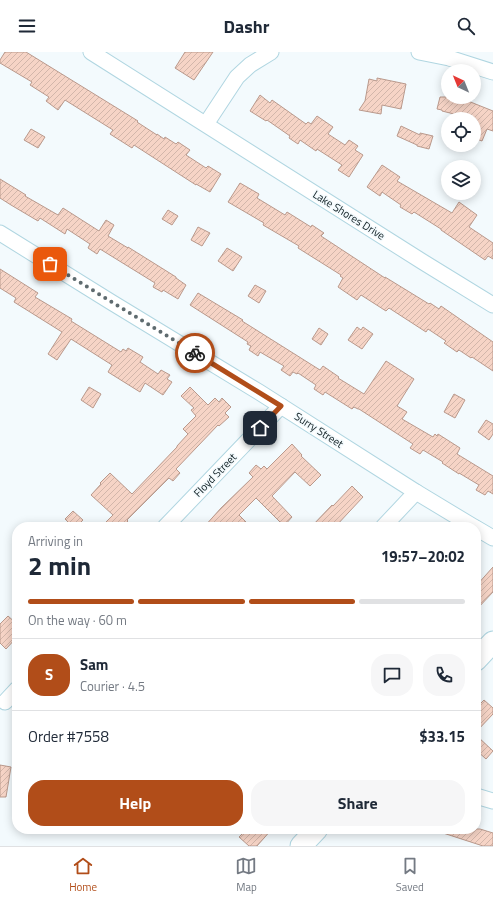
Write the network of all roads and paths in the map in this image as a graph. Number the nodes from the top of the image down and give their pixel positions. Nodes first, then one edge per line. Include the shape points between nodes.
1 (91, 52) edge
2 (271, 52) edge
3 (419, 52) edge
4 (492, 70) edge
5 (206, 124) junction
6 (0, 233) edge
7 (493, 305) edge
8 (281, 406) junction
9 (416, 492) junction
10 (170, 522) edge
11 (388, 522) edge
12 (467, 522) edge
13 (481, 531) edge
14 (493, 538) edge
15 (493, 642) edge
16 (481, 655) edge
17 (481, 797) edge
18 (493, 801) edge
19 (312, 834) edge
20 (300, 846) edge

1 - 5 street, Lake Shores Drive
2 - 5 street via 237,77
3 - 4 street
5 - 7 street, Lake Shores Drive
6 - 8 street, Surry Street
8 - 9 street, Surry Street
8 - 10 street, Floyd Street
9 - 11 street
9 - 12 street, Surry Street
13 - 14 street, Surry Street
15 - 16 street
17 - 18 street
19 - 20 street

